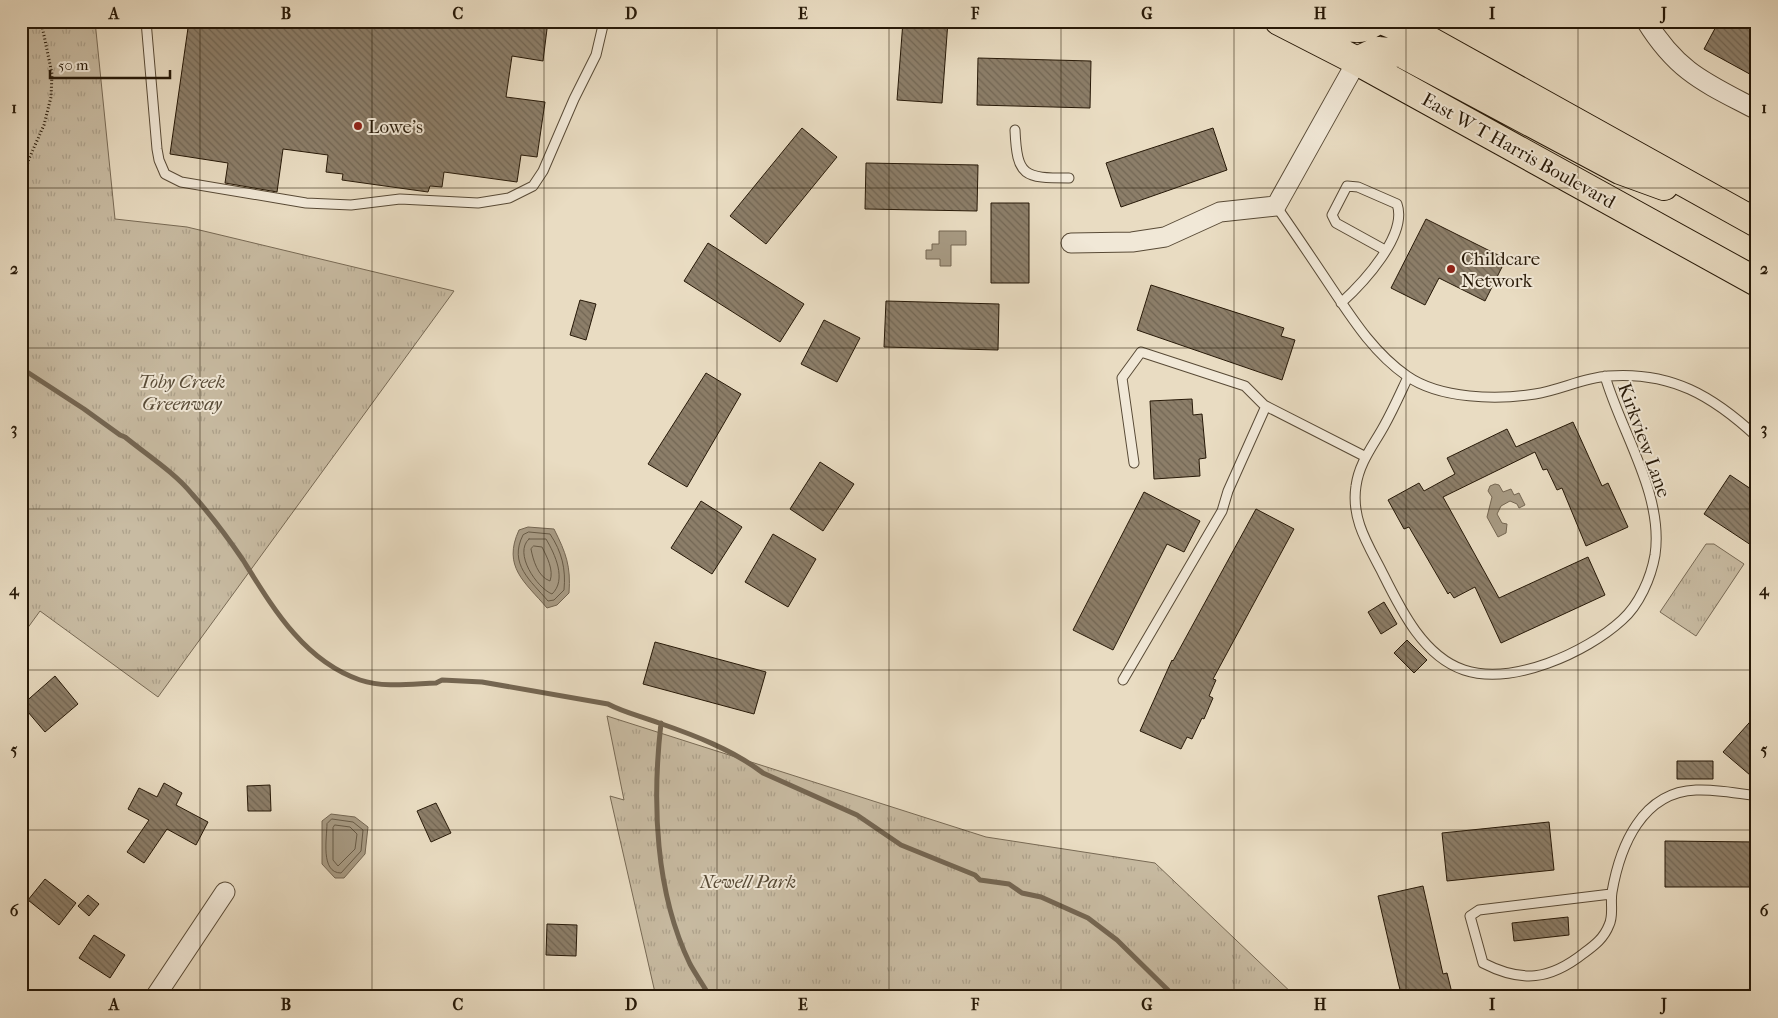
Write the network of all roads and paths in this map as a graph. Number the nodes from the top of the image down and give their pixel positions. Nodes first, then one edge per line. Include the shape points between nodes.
1 (41, 21) edge
2 (146, 21) edge
3 (604, 21) edge
4 (1279, 21) edge
5 (1335, 21) edge
6 (1376, 21) edge
7 (1384, 21) edge
8 (1646, 21) edge
9 (1357, 61) junction
10 (1757, 110) edge
11 (1015, 130) dead end
12 (1069, 178) dead end
13 (1276, 206) junction
14 (21, 209) edge
15 (1745, 216) edge
16 (1071, 243) dead end
17 (1385, 250) junction
18 (1757, 282) edge
19 (1342, 303) junction
20 (1605, 376) junction
21 (1408, 377) junction
22 (1266, 406) junction
23 (1757, 437) edge
24 (1366, 457) junction
25 (1134, 463) dead end
26 (1123, 680) dead end
27 (1757, 796) edge
28 (225, 892) dead end
29 (1611, 894) junction
30 (155, 997) edge

1 - 14 path via 52,74 51,98 44,125 28,161
2 - 3 lane via 157,149 165,174 193,185 330,205 400,199 478,203 509,198 532,186 543,171 596,55
4 - 9 main road, East W T Harris Boulevard
5 - 6 main road via 1353,29
7 - 15 main road via 1421,36
8 - 10 street via 1667,52 1683,68
9 - 13 street
9 - 15 main road via 1378,51 1402,53 1620,170
9 - 18 main road, East W T Harris Boulevard
11 - 12 lane via 1016,157 1020,167 1033,176
13 - 16 street via 1220,212 1165,237 1132,242
13 - 19 lane
17 - 17 lane via 1399,222 1397,204 1358,187 1347,186 1332,214 1336,223
17 - 19 lane via 1366,280
19 - 21 lane via 1376,351
20 - 21 lane via 1536,394 1493,397 1456,394
20 - 23 lane via 1650,377 1700,392
20 - 24 lane, Kirkview Lane via 1648,488 1655,522 1655,554 1649,579 1623,620 1598,639 1526,670 1496,675 1463,670 1437,654 1412,626 1358,527 1356,486
21 - 24 lane, Kirkview Lane
22 - 24 lane
22 - 25 lane via 1245,386 1141,352 1122,378
22 - 26 lane via 1222,511
27 - 29 lane via 1695,790 1671,796 1654,805 1632,830
28 - 30 street
29 - 29 lane via 1610,924 1600,941 1565,968 1532,977 1504,974 1484,963 1470,916 1479,910

